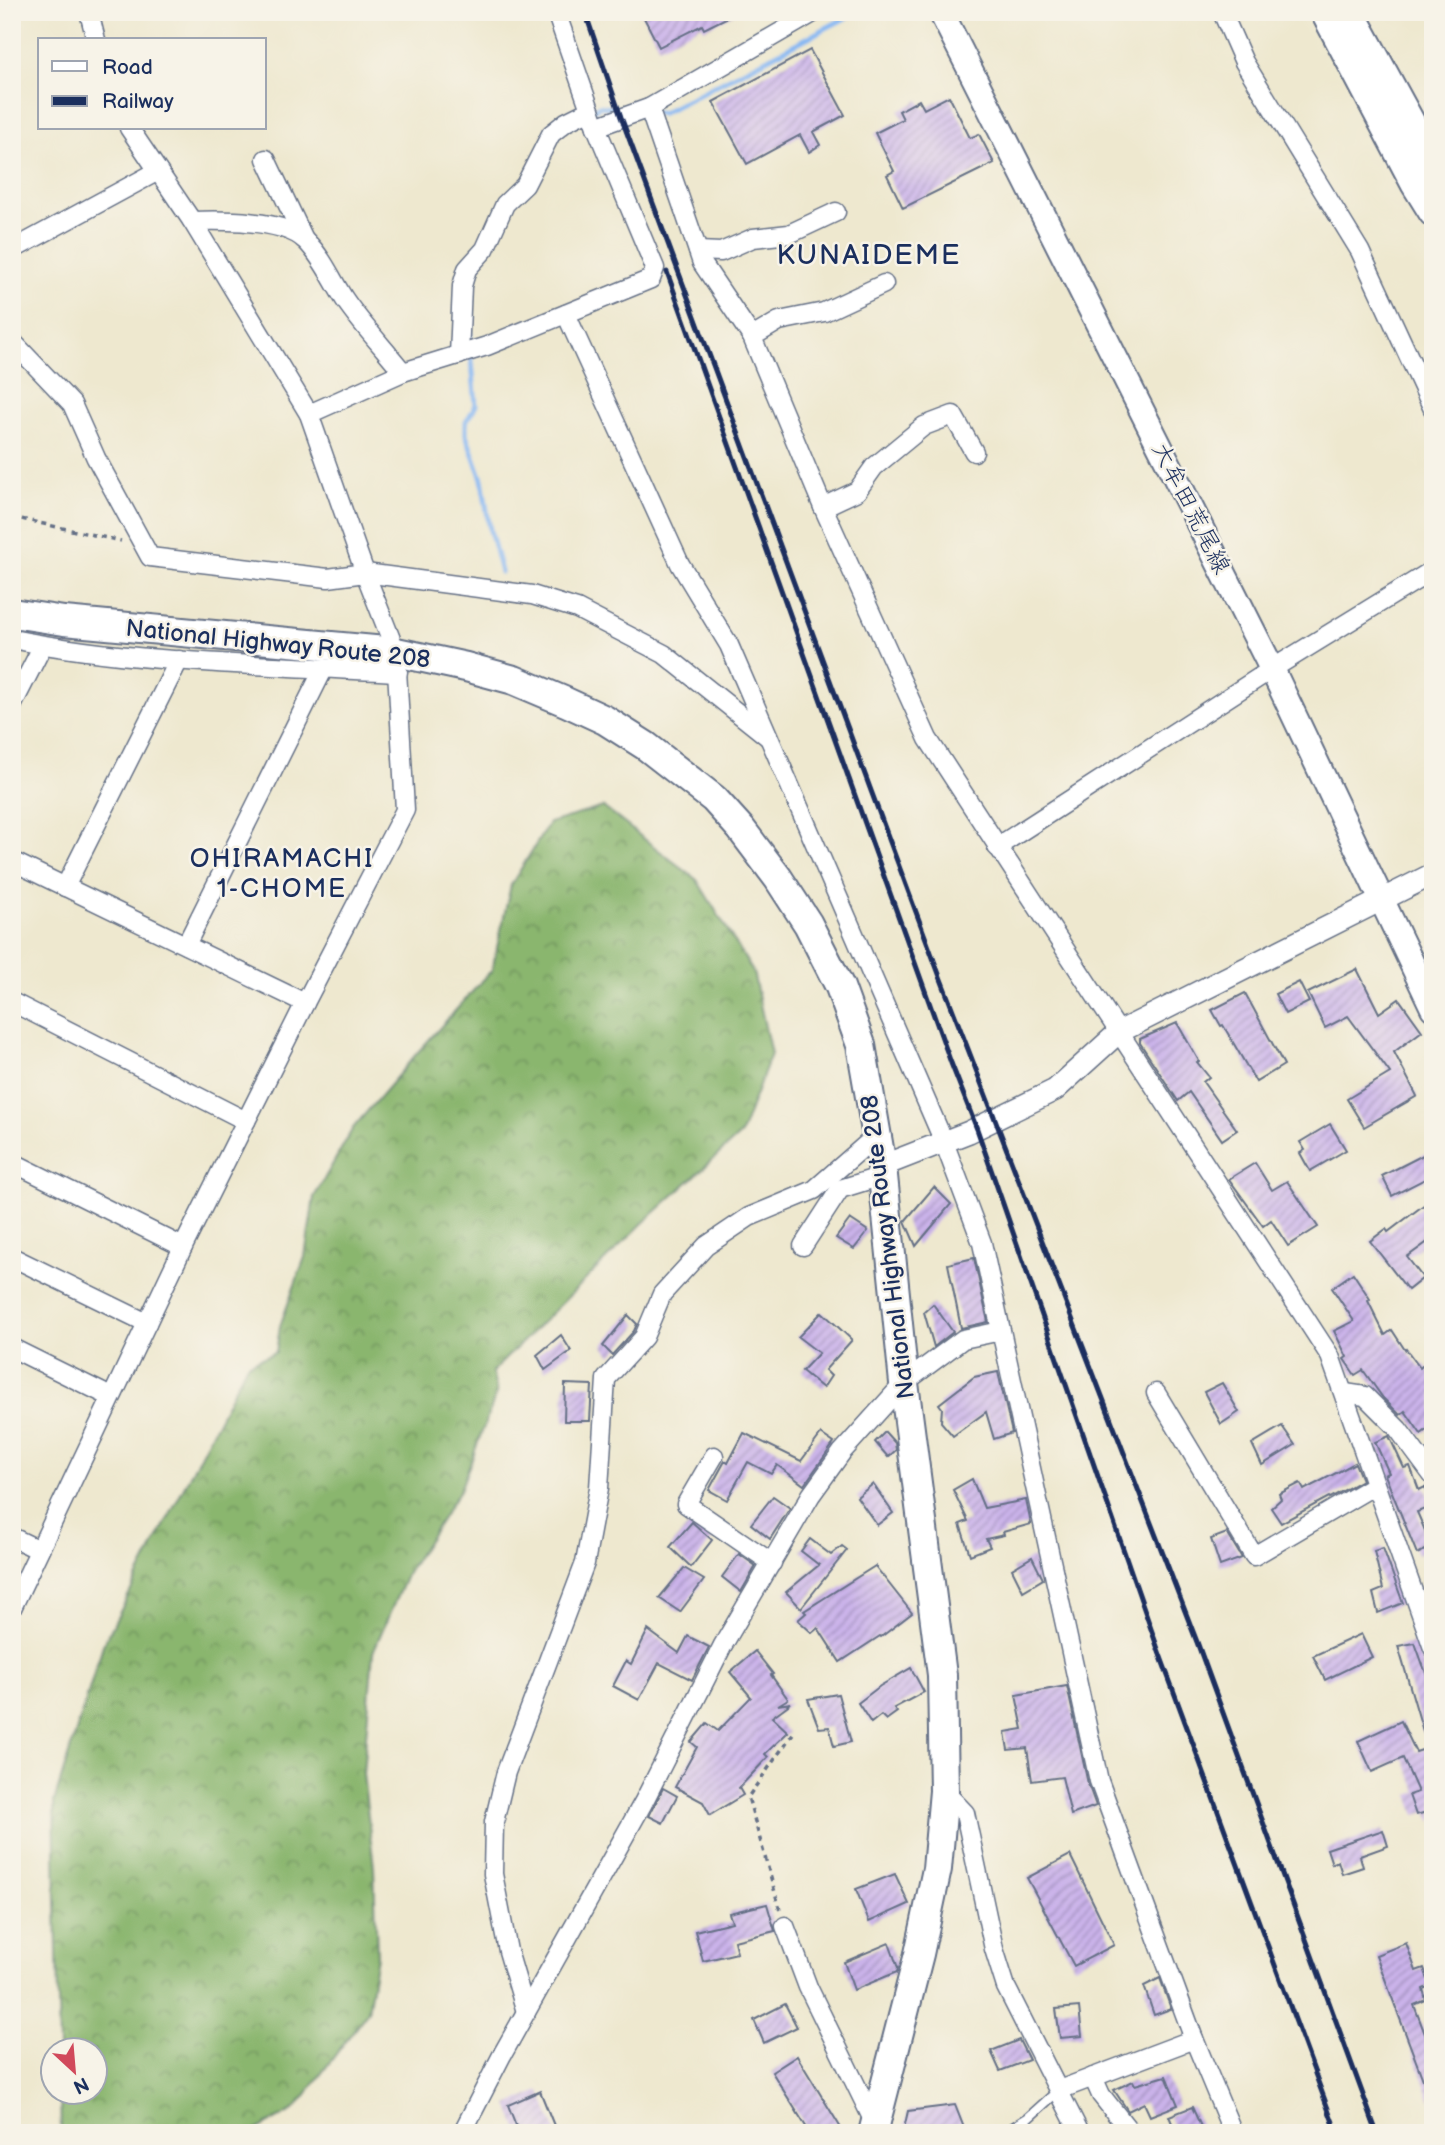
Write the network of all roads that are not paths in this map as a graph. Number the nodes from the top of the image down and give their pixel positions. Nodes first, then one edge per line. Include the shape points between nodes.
1 (89, 12) edge
2 (556, 12) edge
3 (815, 12) edge
4 (941, 12) edge
5 (1222, 12) edge
6 (1325, 12) edge
7 (1350, 12) edge
8 (96, 38) edge
9 (649, 108) junction
10 (593, 118) junction
11 (130, 130) edge
12 (266, 159) dead end
13 (1433, 164) edge
14 (158, 171) junction
15 (836, 212) dead end
16 (1433, 212) edge
17 (191, 221) junction
18 (304, 239) junction
19 (12, 250) edge
20 (698, 251) junction
21 (884, 284) dead end
22 (566, 314) junction
23 (751, 337) junction
24 (12, 341) edge
25 (458, 355) junction
26 (403, 372) junction
27 (1433, 409) edge
28 (309, 414) junction
29 (974, 452) dead end
30 (823, 507) junction
31 (1433, 570) edge
32 (365, 573) junction
33 (12, 614) edge
34 (12, 639) edge
35 (43, 645) junction
36 (179, 660) junction
37 (397, 662) junction
38 (324, 668) junction
39 (1272, 669) junction
40 (12, 706) edge
41 (770, 739) junction
42 (997, 847) junction
43 (12, 860) edge
44 (1433, 874) edge
45 (65, 887) junction
46 (1382, 899) junction
47 (186, 945) junction
48 (12, 1002) edge
49 (305, 1003) junction
50 (1433, 1008) edge
51 (1119, 1032) junction
52 (246, 1121) junction
53 (877, 1135) junction
54 (944, 1142) junction
55 (12, 1162) edge
56 (882, 1171) junction
57 (803, 1246) dead end
58 (183, 1247) junction
59 (12, 1257) edge
60 (147, 1323) junction
61 (1002, 1331) junction
62 (12, 1348) edge
63 (904, 1383) junction
64 (1345, 1393) junction
65 (1156, 1394) dead end
66 (111, 1397) junction
67 (714, 1456) dead end
68 (1433, 1476) edge
69 (1375, 1485) junction
70 (12, 1537) edge
71 (39, 1550) junction
72 (772, 1563) junction
73 (12, 1608) edge
74 (1433, 1648) edge
75 (944, 1791) junction
76 (785, 1926) road end
77 (526, 2012) junction
78 (1194, 2039) junction
79 (1093, 2077) junction
80 (1059, 2090) junction
81 (874, 2128) edge
82 (462, 2133) edge
83 (1004, 2133) edge
84 (1080, 2133) edge
85 (1131, 2133) edge
86 (1233, 2133) edge

1 - 8 street
2 - 10 street
3 - 9 street
4 - 39 main road, 大牟田荒尾線
5 - 27 street via 1244,62 1360,251
6 - 16 highway
7 - 13 highway
9 - 10 street
9 - 20 street
10 - 22 street via 655,268 651,279
10 - 25 street via 566,122 551,134 525,186 505,204 485,249 467,269
11 - 14 street
12 - 18 street
14 - 17 street
14 - 19 street
15 - 20 street via 789,234 753,238 720,252
17 - 18 street via 232,220 285,229
17 - 28 street
18 - 26 street
20 - 23 street
21 - 23 street via 824,312 779,321
22 - 25 street
22 - 41 street via 680,564 729,645
23 - 30 street
24 - 32 street via 72,404 150,557 328,578
25 - 26 street
26 - 28 street
28 - 32 street
29 - 30 street via 953,415 924,426 874,467 857,491
30 - 42 street via 928,739
31 - 39 street
32 - 37 street
32 - 41 street via 532,595 577,609 664,653
33 - 37 highway, National Highway Route 208
34 - 35 street
35 - 36 street
35 - 40 street
36 - 38 street
36 - 45 street
37 - 38 street
37 - 49 street via 405,810
37 - 53 highway, National Highway Route 208 via 514,680 566,702 646,746 714,799 778,878 829,964 861,1045
38 - 47 street
39 - 42 street
39 - 46 main road, 大牟田荒尾線
41 - 54 street
42 - 51 street
43 - 45 street
44 - 46 street
45 - 47 street
46 - 50 main road, 大牟田荒尾線
46 - 51 street
47 - 49 street
48 - 52 street
49 - 52 street
51 - 54 street via 1055,1090
51 - 64 street via 1330,1356
52 - 58 street
53 - 56 highway, National Highway Route 208
53 - 77 street via 814,1190 749,1217 706,1246 662,1294 644,1337 606,1379 599,1488 585,1563 506,1772 494,1822 493,1874
54 - 56 street
54 - 61 street via 982,1243
55 - 58 street
56 - 57 street via 839,1189
56 - 63 highway, National Highway Route 208
58 - 60 street
59 - 60 street
60 - 66 street
61 - 63 street via 963,1339
61 - 78 street via 1099,1781
62 - 66 street
63 - 72 street via 811,1494
63 - 75 highway, National Highway Route 208 via 942,1675
64 - 68 street via 1364,1396 1398,1429
64 - 69 street
65 - 69 street via 1254,1556
66 - 71 street
67 - 72 street via 685,1504
69 - 74 street
70 - 71 street
71 - 73 street
72 - 77 street via 723,1645 643,1803
75 - 80 street via 965,1813 1006,1987
75 - 81 highway, National Highway Route 208 via 934,1881 919,1954
76 - 81 street via 808,1987
77 - 82 street
78 - 79 street
78 - 86 street
79 - 80 street
79 - 85 street
80 - 83 lane
80 - 84 street

